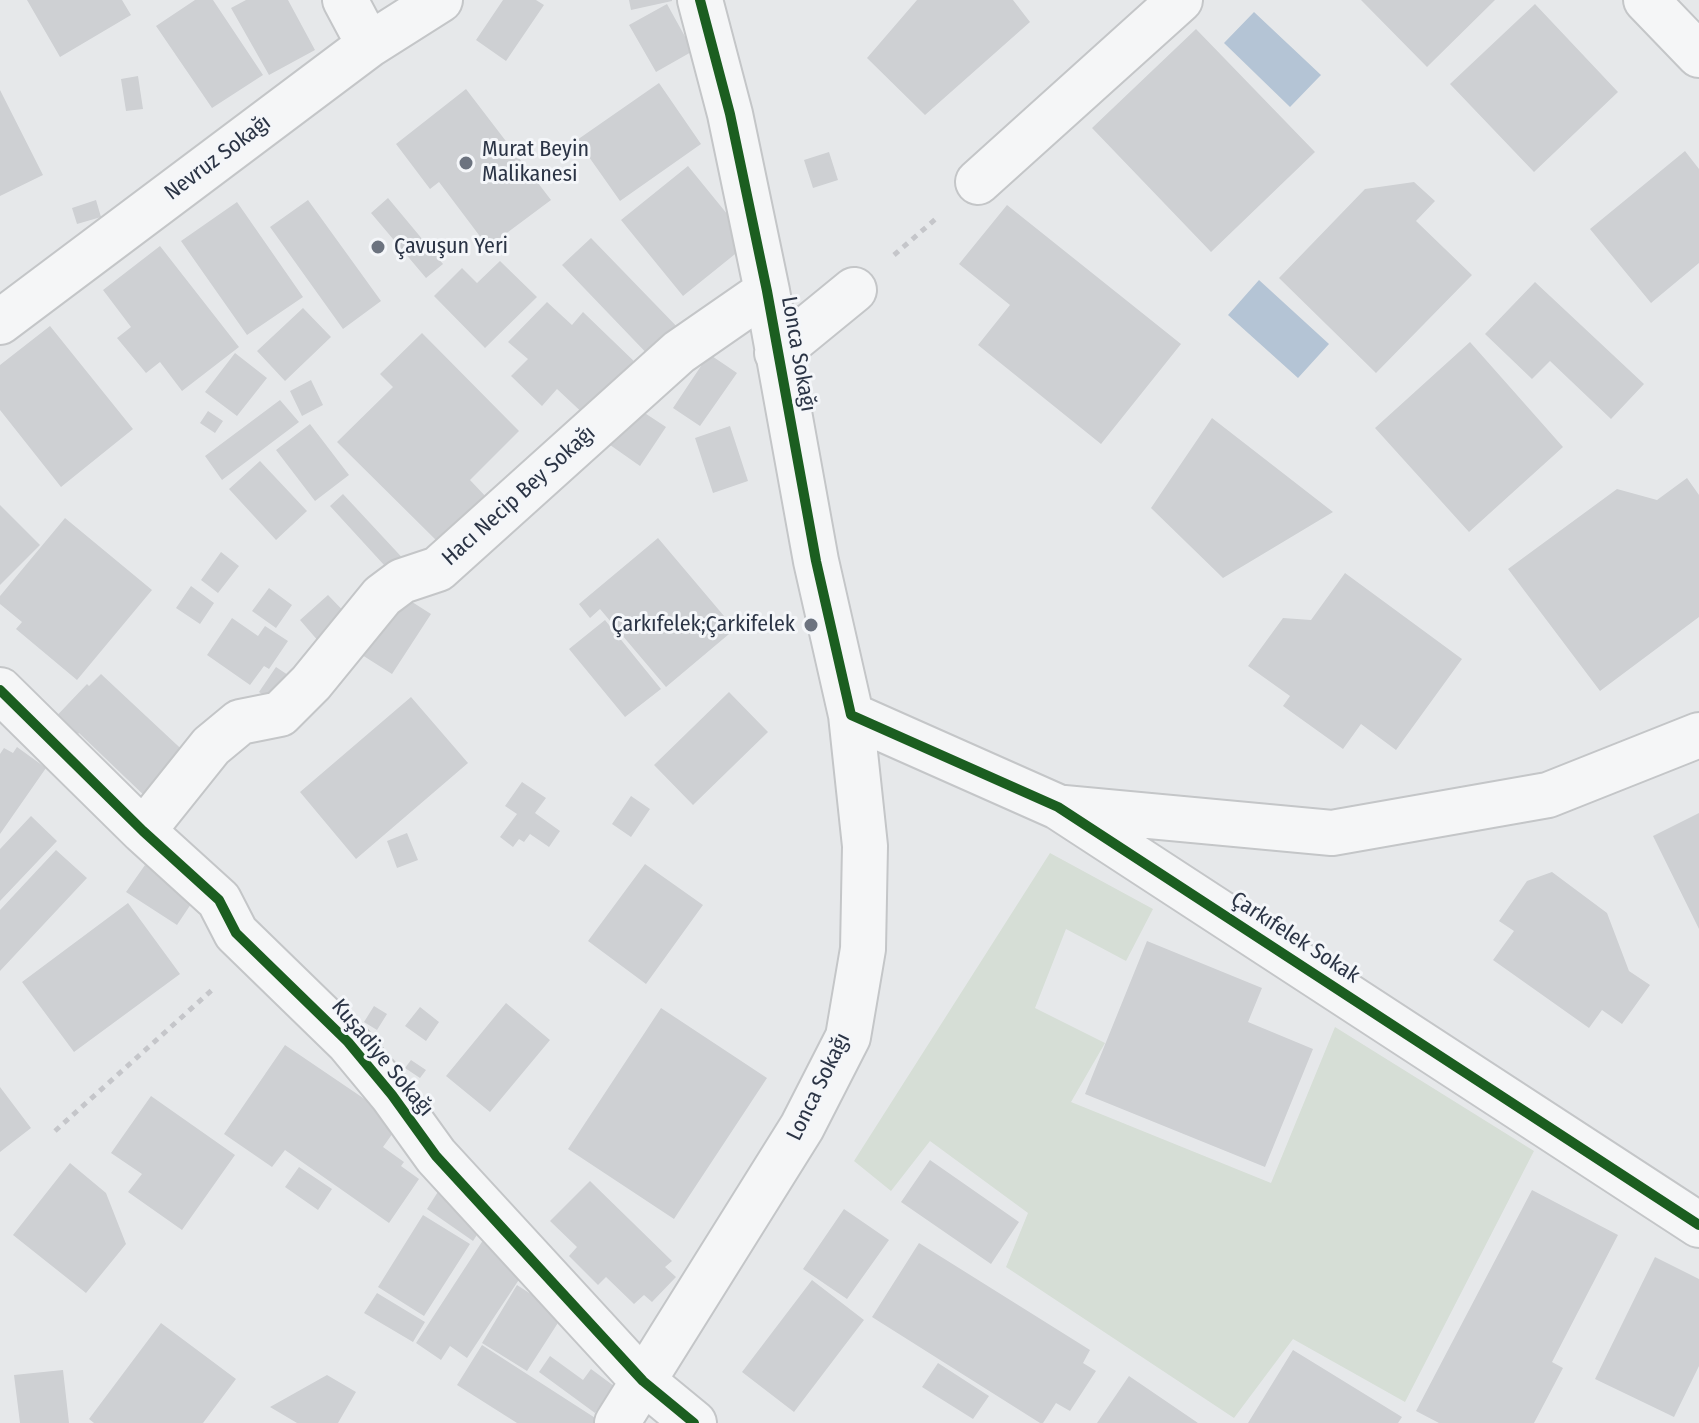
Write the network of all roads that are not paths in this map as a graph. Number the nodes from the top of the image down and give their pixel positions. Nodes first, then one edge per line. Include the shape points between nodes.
1 (345, 0) edge
2 (440, 0) edge
3 (700, 0) edge
4 (1180, 0) edge
5 (1646, 0) edge
6 (369, 45) junction
7 (1699, 55) edge
8 (978, 182) road end
9 (854, 290) road end
10 (767, 291) junction
11 (0, 322) edge
12 (777, 353) junction
13 (0, 690) edge
14 (851, 715) junction
15 (1699, 735) edge
16 (1058, 807) junction
17 (143, 831) junction
18 (1699, 1225) edge
19 (643, 1381) junction
20 (617, 1423) edge
21 (694, 1423) edge

1 - 6 street
2 - 6 street, Nevruz Sokağı
3 - 10 street, Lonca Sokağı
4 - 8 street
5 - 7 street
6 - 11 street, Nevruz Sokağı
9 - 12 street
10 - 12 street, Lonca Sokağı
10 - 17 street, Hacı Necip Bey Sokağı via 679,352 438,569 402,581 382,596 280,714 240,722 211,746
12 - 14 street, Lonca Sokağı
13 - 17 street, Kuşadiye Sokağı
14 - 16 street, Çarkıfelek Sokak
14 - 19 street, Lonca Sokağı via 865,846 863,949 848,1037 802,1127
15 - 16 street via 1548,795 1332,833
16 - 18 street, Çarkıfelek Sokak
17 - 19 street, Kuşadiye Sokağı via 219,900 236,933 348,1042 436,1156
19 - 20 street, Lonca Sokağı
19 - 21 street, Kuşadiye Sokağı

